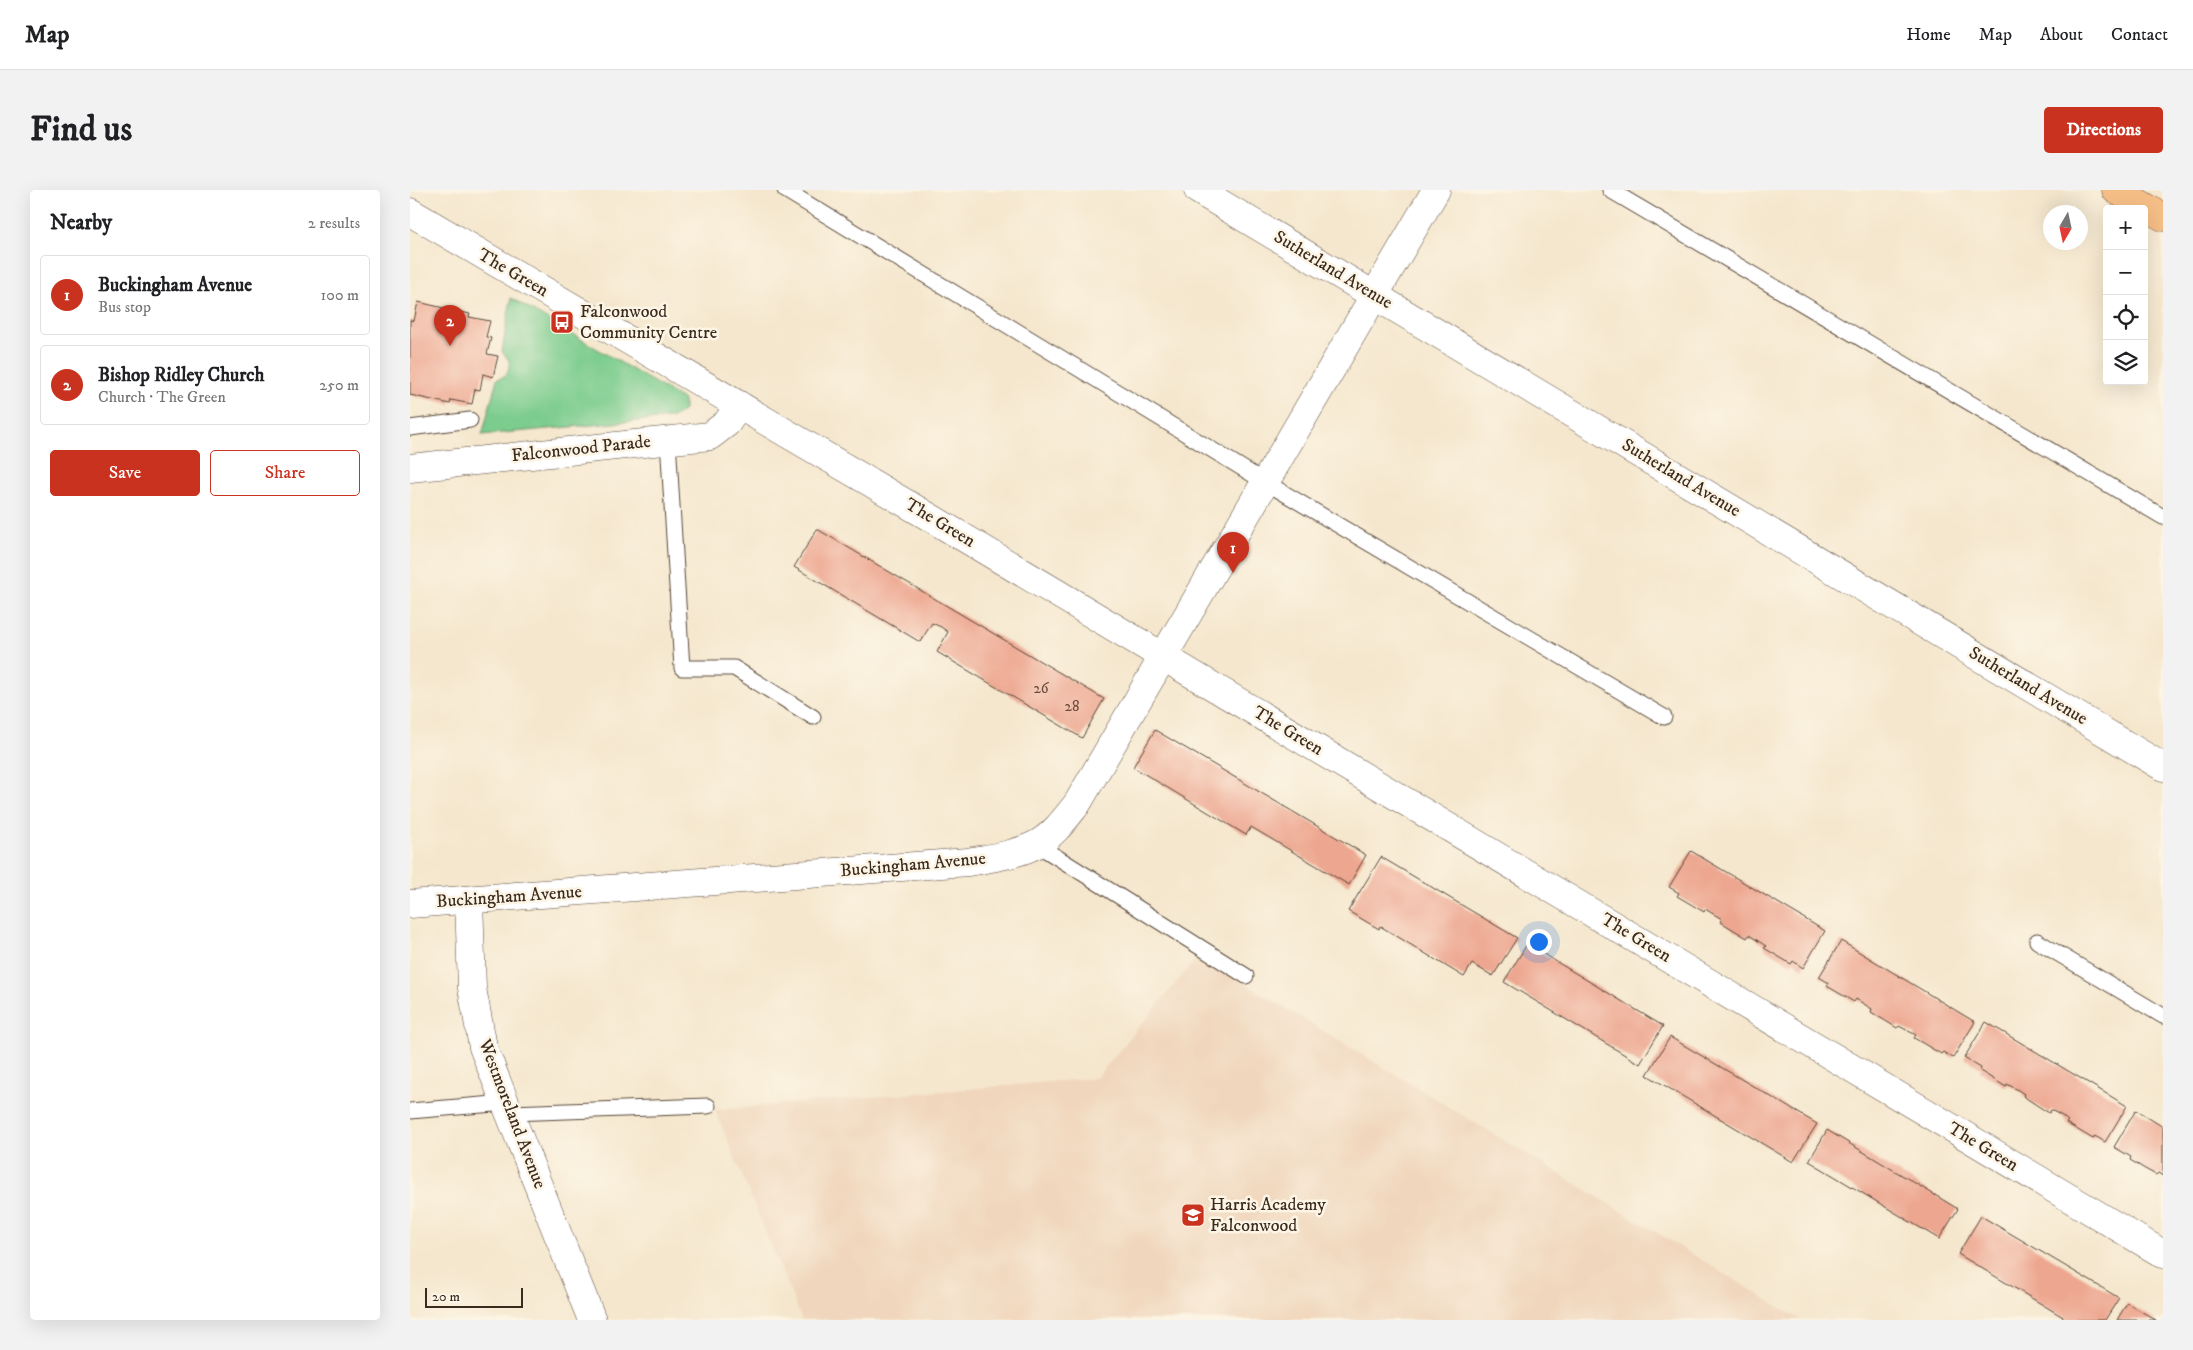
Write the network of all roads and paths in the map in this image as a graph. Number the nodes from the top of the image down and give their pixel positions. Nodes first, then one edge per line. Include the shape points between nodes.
1 (785, 190) edge
2 (1198, 190) edge
3 (1436, 190) edge
4 (1610, 190) edge
5 (2116, 190) edge
6 (410, 212) edge
7 (2163, 218) edge
8 (1374, 294) junction
9 (739, 405) junction
10 (470, 420) dead end
11 (410, 428) edge
12 (668, 440) junction
13 (410, 468) edge
14 (1265, 482) junction
15 (2163, 517) edge
16 (1162, 656) junction
17 (813, 717) dead end
18 (1664, 717) dead end
19 (2163, 767) edge
20 (1036, 844) junction
21 (469, 900) junction
22 (410, 904) edge
23 (2037, 941) dead end
24 (1246, 976) dead end
25 (2163, 1016) edge
26 (708, 1106) dead end
27 (508, 1108) junction
28 (410, 1111) edge
29 (2163, 1254) edge
30 (592, 1320) edge

1 - 14 lane
2 - 8 street, Sutherland Avenue
3 - 8 street, Buckingham Avenue
4 - 15 lane
5 - 7 highway
6 - 9 street, The Green
8 - 14 street, Buckingham Avenue
8 - 19 street, Sutherland Avenue
9 - 12 street, Falconwood Parade via 727,423 710,436
9 - 16 street, The Green
10 - 11 lane
12 - 13 street, Falconwood Parade
12 - 17 lane via 682,668 734,668
14 - 16 street, Buckingham Avenue
14 - 18 lane
16 - 20 street, Buckingham Avenue via 1076,804 1058,827
16 - 29 street, The Green
20 - 21 street, Buckingham Avenue via 1002,856 968,862
20 - 24 lane
21 - 22 street, Buckingham Avenue
21 - 27 street, Westmoreland Avenue via 472,988 477,1021
23 - 25 lane
26 - 27 lane
27 - 28 lane
27 - 30 street, Westmoreland Avenue

